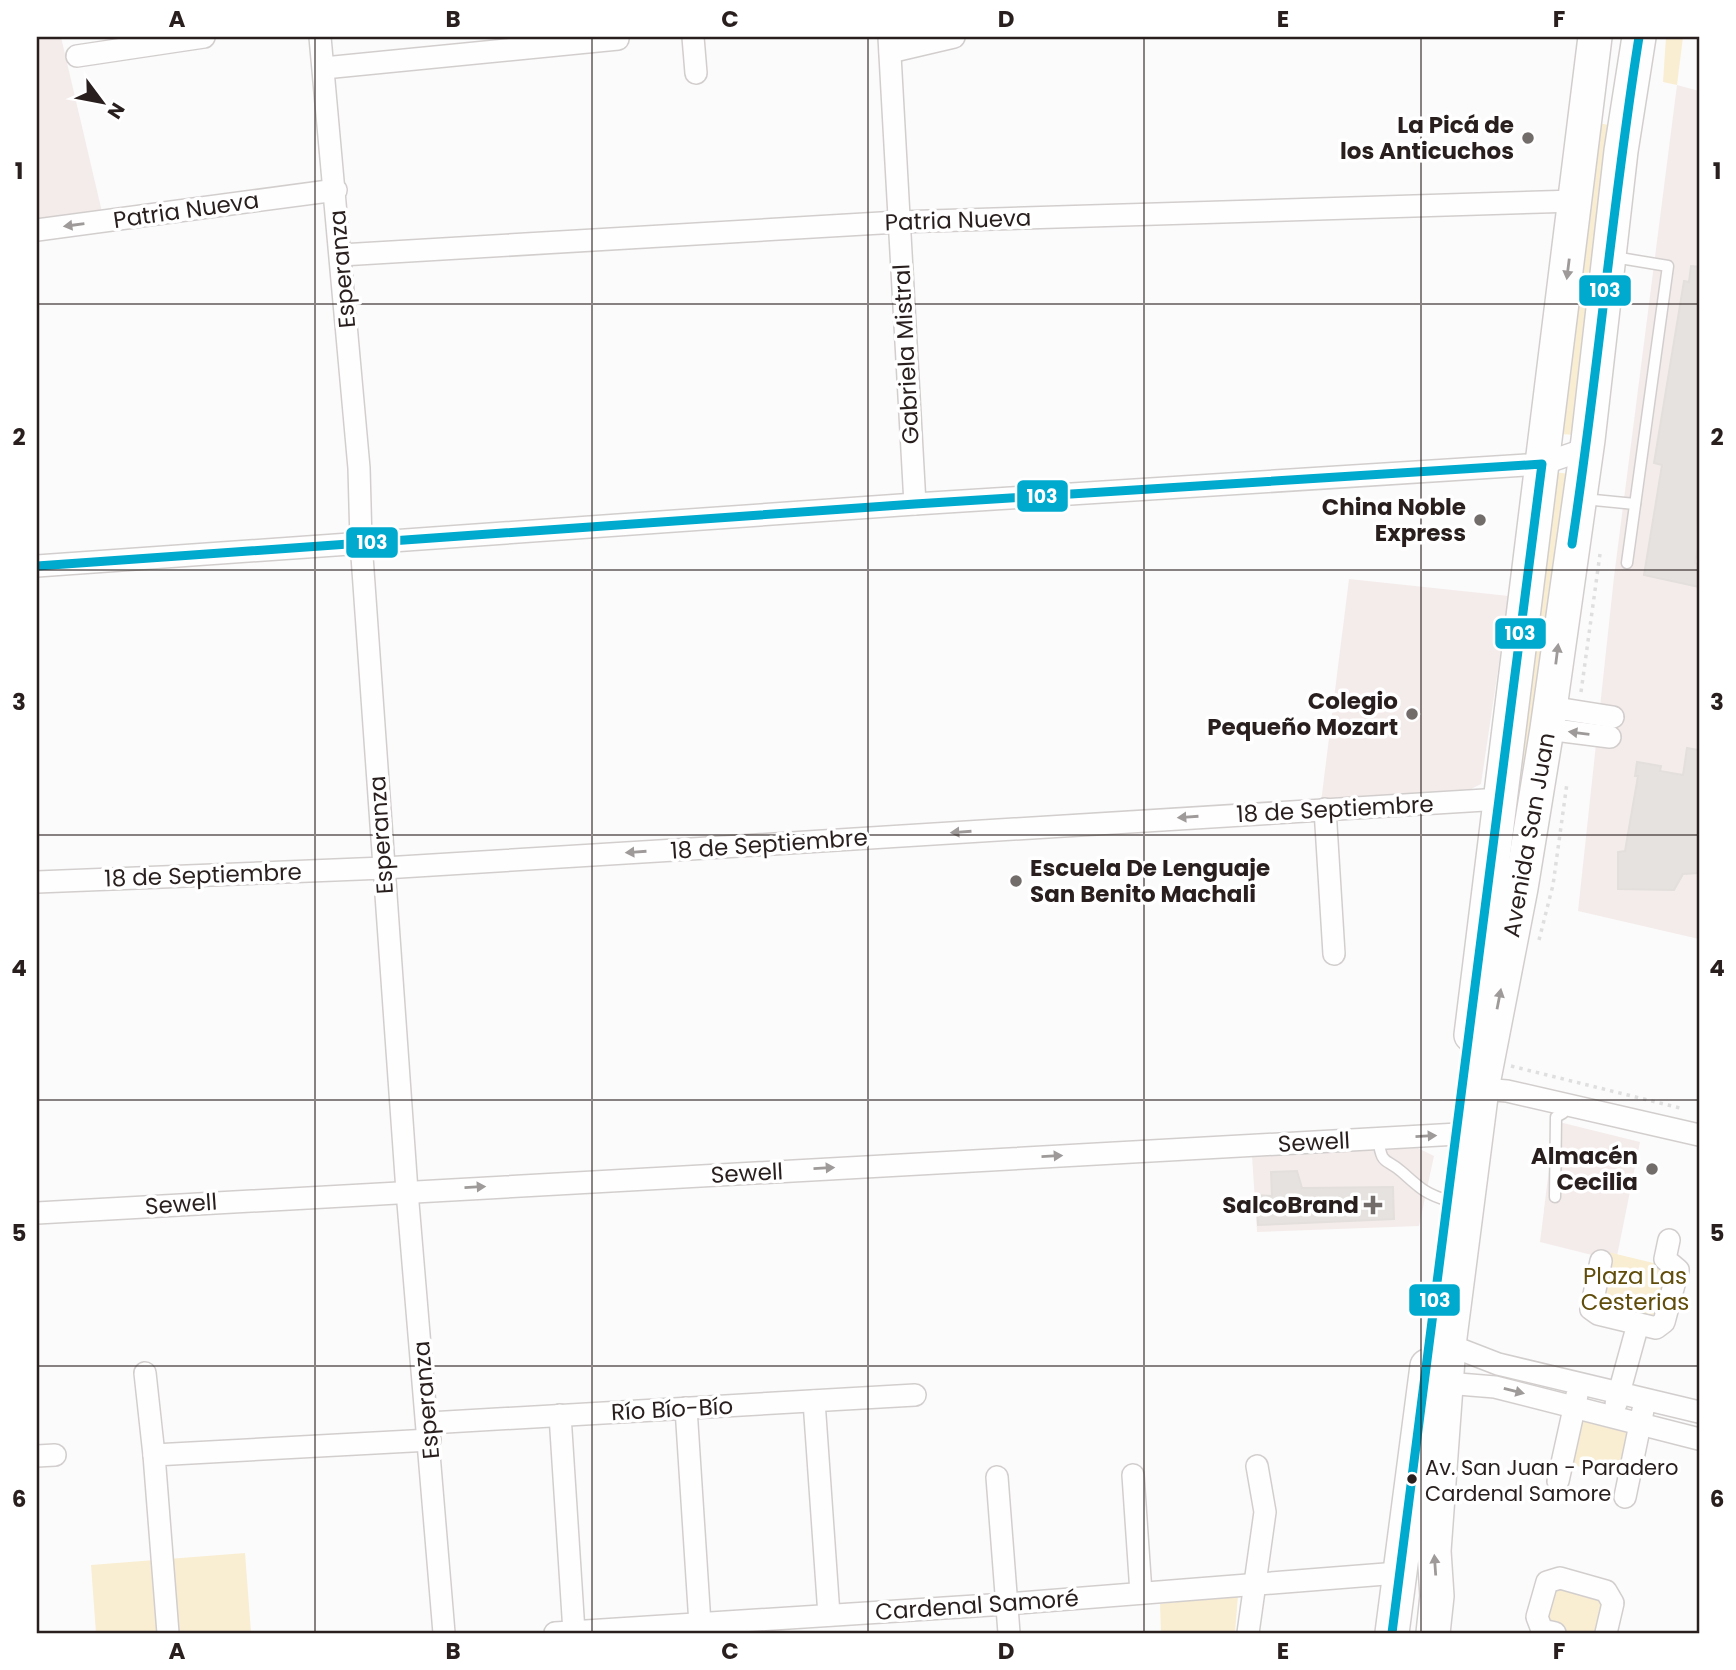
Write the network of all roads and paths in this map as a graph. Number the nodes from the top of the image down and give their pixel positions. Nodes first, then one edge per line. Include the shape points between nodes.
1 (204, 37) edge
2 (320, 37) edge
3 (692, 37) edge
4 (954, 37) edge
5 (1595, 37) edge
6 (1639, 37) edge
7 (618, 39) dead end
8 (889, 44) edge
9 (76, 56) dead end
10 (324, 68) junction
11 (696, 73) dead end
12 (1623, 134) junction
13 (1583, 146) junction
14 (335, 190) junction
15 (1576, 201) junction
16 (898, 222) junction
17 (37, 230) edge
18 (341, 255) junction
19 (1610, 256) junction
20 (1588, 440) junction
21 (1542, 464) junction
22 (1577, 498) junction
23 (915, 504) junction
24 (1635, 504) junction
25 (361, 542) junction
26 (1627, 563) dead end
27 (37, 566) edge
28 (1549, 718) junction
29 (1611, 727) dead end
30 (1501, 799) junction
31 (1325, 809) junction
32 (384, 868) junction
33 (37, 882) edge
34 (1506, 885) junction
35 (1334, 954) dead end
36 (1511, 1066) dead end
37 (1482, 1089) junction
38 (1561, 1103) junction
39 (1686, 1110) dead end
40 (1458, 1134) junction
41 (1699, 1135) edge
42 (1378, 1138) junction
43 (407, 1191) junction
44 (1555, 1198) dead end
45 (1449, 1201) junction
46 (37, 1213) edge
47 (1670, 1240) dead end
48 (1601, 1261) dead end
49 (1638, 1324) junction
50 (1449, 1345) junction
51 (145, 1373) dead end
52 (1446, 1383) junction
53 (1579, 1383) junction
54 (1618, 1393) junction
55 (915, 1395) dead end
56 (1646, 1399) junction
57 (814, 1401) junction
58 (1574, 1407) junction
59 (685, 1408) junction
60 (1699, 1412) edge
61 (560, 1415) junction
62 (1613, 1417) junction
63 (1640, 1424) junction
64 (429, 1431) junction
65 (1699, 1438) edge
66 (154, 1455) junction
67 (1257, 1466) dead end
68 (1133, 1475) dead end
69 (997, 1477) dead end
70 (1558, 1481) dead end
71 (1625, 1497) dead end
72 (1398, 1573) junction
73 (1253, 1585) junction
74 (1141, 1593) junction
75 (1006, 1604) junction
76 (829, 1615) junction
77 (700, 1624) junction
78 (168, 1633) edge
79 (444, 1633) edge
80 (564, 1633) edge
81 (1009, 1633) edge
82 (1248, 1633) edge
83 (1392, 1633) edge
84 (1433, 1633) edge
85 (1555, 1633) edge
86 (1606, 1633) edge

1 - 9 street
2 - 10 street, Esperanza
3 - 11 street
4 - 8 street
5 - 13 main road, Avenida San Juan
6 - 12 main road, Avenida San Juan
7 - 10 street
8 - 16 street, Gabriela Mistral
10 - 14 street, Esperanza
12 - 13 main road via 1616,118 1601,115 1593,121
12 - 19 main road, Avenida San Juan
13 - 15 main road, Avenida San Juan
14 -> 17 street, Patria Nueva
14 - 18 street, Esperanza
15 - 16 street, Patria Nueva
15 -> 21 main road, Avenida San Juan
16 - 18 street, Patria Nueva
16 - 23 street, Gabriela Mistral
18 - 25 street, Esperanza
19 - 20 main road, Avenida San Juan
19 - 24 lane via 1668,266
20 - 21 street via 1583,450
20 - 22 main road, Avenida San Juan
21 - 23 street
21 - 30 main road, Avenida San Juan
22 - 24 lane
28 -> 22 main road, Avenida San Juan
23 - 25 street
24 - 26 lane
25 - 27 street
25 - 32 street, Esperanza
29 -> 28 street
28 - 34 main road, Avenida San Juan
30 - 31 street, 18 de Septiembre
30 - 34 main road, Avenida San Juan
31 -> 32 street, 18 de Septiembre
31 - 35 street
32 - 33 street, 18 de Septiembre
32 - 43 street, Esperanza
37 -> 34 main road, Avenida San Juan
34 - 40 main road, Avenida San Juan
36 - 39 path
37 - 38 street
37 - 50 main road, Avenida San Juan
38 - 41 street
38 - 44 lane via 1563,1113 1556,1117
42 -> 40 street, Sewell
40 - 45 main road, Avenida San Juan
43 -> 42 street, Sewell
42 - 45 lane via 1381,1156 1390,1167 1423,1192
43 - 46 street, Sewell
43 - 64 street, Esperanza
45 - 72 main road, Avenida San Juan
47 - 49 street via 1665,1259 1678,1270 1664,1322 1656,1328
48 - 49 street via 1591,1309
49 - 54 street
50 - 52 main road, Avenida San Juan
50 - 53 street via 1498,1364
51 - 66 street
52 -> 58 street via 1495,1387
84 -> 52 main road, Avenida San Juan via 1437,1595 1433,1551
53 - 54 street
53 - 58 street
54 - 56 street
54 - 62 street
55 - 57 street, Río Bío-Bío
56 - 60 street
56 - 63 street
57 - 59 street, Río Bío-Bío
57 - 76 street
58 - 62 street
58 - 70 street
59 - 61 street, Río Bío-Bío
59 - 77 street
61 - 64 street, Río Bío-Bío
61 - 80 street
62 - 63 street
63 - 65 street
63 - 71 street
64 - 66 street, Río Bío-Bío
64 - 79 street, Esperanza
66 - 78 street
67 - 73 street via 1265,1512
68 - 74 street
69 - 75 street
72 - 73 street, Cardenal Samoré
72 - 83 main road, Avenida San Juan
73 - 74 street, Cardenal Samoré
73 - 82 street
74 - 75 street, Cardenal Samoré
75 - 76 street, Cardenal Samoré
75 - 81 street
76 - 77 street, Cardenal Samoré
77 - 80 street, Cardenal Samoré
85 - 86 street via 1542,1630 1537,1616 1547,1582 1560,1578 1606,1591 1613,1603

